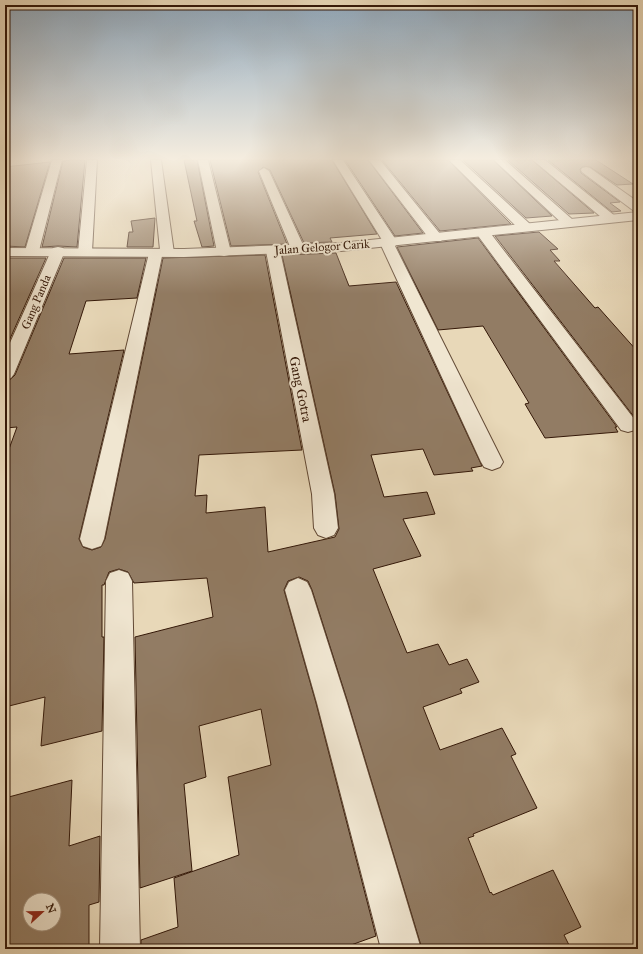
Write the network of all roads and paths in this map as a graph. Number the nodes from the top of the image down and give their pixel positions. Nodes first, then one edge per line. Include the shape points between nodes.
1 (45, 205) edge
2 (89, 205) edge
3 (159, 205) edge
4 (213, 205) edge
5 (279, 205) edge
6 (365, 205) edge
7 (409, 205) edge
8 (501, 205) edge
9 (548, 205) edge
10 (593, 205) edge
11 (638, 216) edge
12 (611, 219) junction
13 (569, 223) junction
14 (525, 227) junction
15 (483, 233) junction
16 (436, 238) junction
17 (389, 243) junction
18 (298, 249) junction
19 (32, 251) junction
20 (58, 251) junction
21 (273, 251) junction
22 (5, 252) edge
23 (85, 252) junction
24 (224, 252) junction
25 (162, 253) junction
26 (5, 374) edge
27 (628, 425) dead end
28 (492, 462) dead end
29 (326, 528) dead end
30 (92, 540) dead end
31 (119, 581) dead end
32 (298, 590) dead end
33 (120, 949) edge
34 (401, 949) edge

1 - 19 street
2 - 23 street
3 - 25 street
4 - 24 street
5 - 18 street
6 - 17 street
7 - 16 street
8 - 14 street
9 - 13 street
10 - 12 street
11 - 12 street, Jalan Gelogor Carik
12 - 13 street, Jalan Gelogor Carik
13 - 14 street, Jalan Gelogor Carik
14 - 15 street, Jalan Gelogor Carik
15 - 16 street, Jalan Gelogor Carik
15 - 27 street
16 - 17 street, Jalan Gelogor Carik
17 - 18 street, Jalan Gelogor Carik
17 - 28 street
18 - 21 street, Jalan Gelogor Carik
19 - 20 street, Jalan Gelogor Carik
19 - 22 street, Jalan Gelogor Carik
20 - 23 street, Jalan Gelogor Carik
20 - 26 street, Gang Panda
21 - 24 street, Jalan Gelogor Carik
21 - 29 street, Gang Gotra via 323,494
23 - 25 street, Jalan Gelogor Carik
24 - 25 street, Jalan Gelogor Carik
25 - 30 street
31 - 33 street
32 - 34 street

